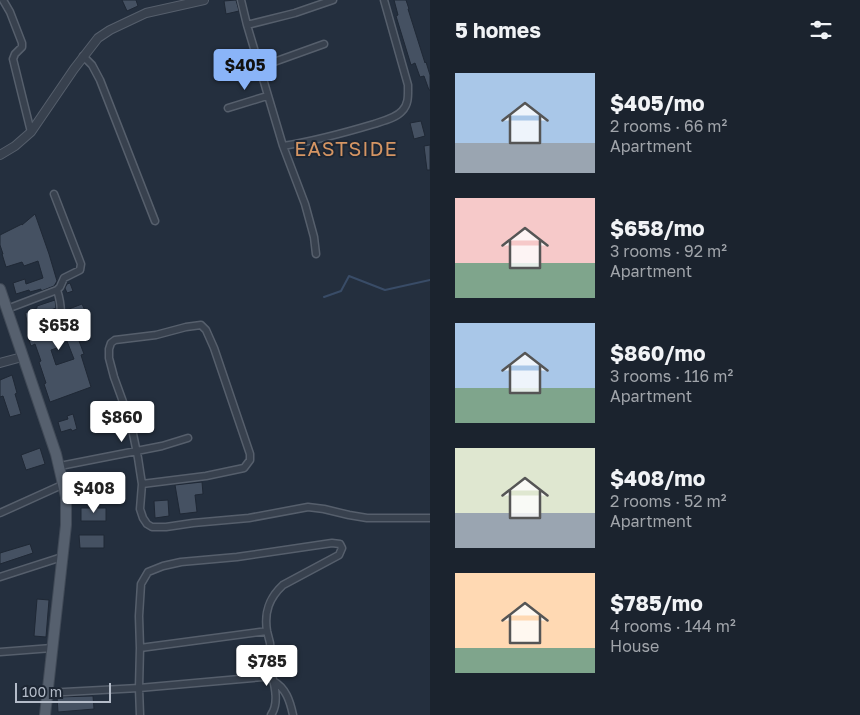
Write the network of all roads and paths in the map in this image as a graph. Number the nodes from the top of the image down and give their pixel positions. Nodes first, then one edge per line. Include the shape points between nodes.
1 (3, 0) edge
2 (204, 0) edge
3 (242, 0) edge
4 (332, 0) edge
5 (384, 0) edge
6 (195, 1) edge
7 (247, 25) junction
8 (324, 44) dead end
9 (83, 56) junction
10 (260, 67) junction
11 (268, 96) junction
12 (228, 108) dead end
13 (31, 132) junction
14 (283, 146) junction
15 (0, 154) edge
16 (54, 194) dead end
17 (155, 221) dead end
18 (316, 254) dead end
19 (0, 289) edge
20 (57, 290) junction
21 (7, 309) junction
22 (60, 323) dead end
23 (22, 357) junction
24 (0, 363) edge
25 (188, 438) dead end
26 (137, 451) junction
27 (60, 466) junction
28 (64, 484) junction
29 (142, 484) junction
30 (0, 513) edge
31 (430, 518) edge
32 (62, 557) junction
33 (0, 577) edge
34 (267, 632) junction
35 (52, 648) junction
36 (140, 648) junction
37 (0, 652) edge
38 (272, 678) junction
39 (139, 688) junction
40 (46, 693) junction
41 (45, 715) edge
42 (140, 715) edge
43 (271, 715) edge
44 (293, 715) edge

1 - 13 street via 22,42 13,59
2 - 6 street
3 - 7 street
4 - 7 street
5 - 14 street via 408,85 406,107 401,114 386,120 338,135
6 - 9 street via 132,19 98,38
7 - 10 street
8 - 10 street
9 - 13 street
9 - 17 street via 100,80
10 - 11 street
11 - 12 street
11 - 14 street
13 - 15 street
14 - 18 street via 305,204
16 - 20 street via 81,264 80,270 64,278
19 - 21 main road
20 - 21 street
20 - 22 street via 62,308
21 - 23 main road
23 - 24 street
23 - 27 main road
25 - 26 street
26 - 27 street
26 - 29 street
26 - 29 street via 109,358 111,344 115,340 156,336 201,324 214,348 250,460 244,468
27 - 28 main road
28 - 30 street
28 - 32 main road via 66,511
29 - 31 street via 140,509 143,518 147,524 157,528 308,508 324,508 367,518
32 - 33 street
32 - 35 main road
34 - 36 street
34 - 36 street via 269,603 276,592 339,554 340,544 182,562 148,572 142,584 138,616
34 - 38 street
35 - 37 street
35 - 40 main road
36 - 39 street
38 - 39 street
38 - 43 street via 276,698
38 - 44 street via 283,689
39 - 40 street
39 - 42 street
40 - 41 main road

